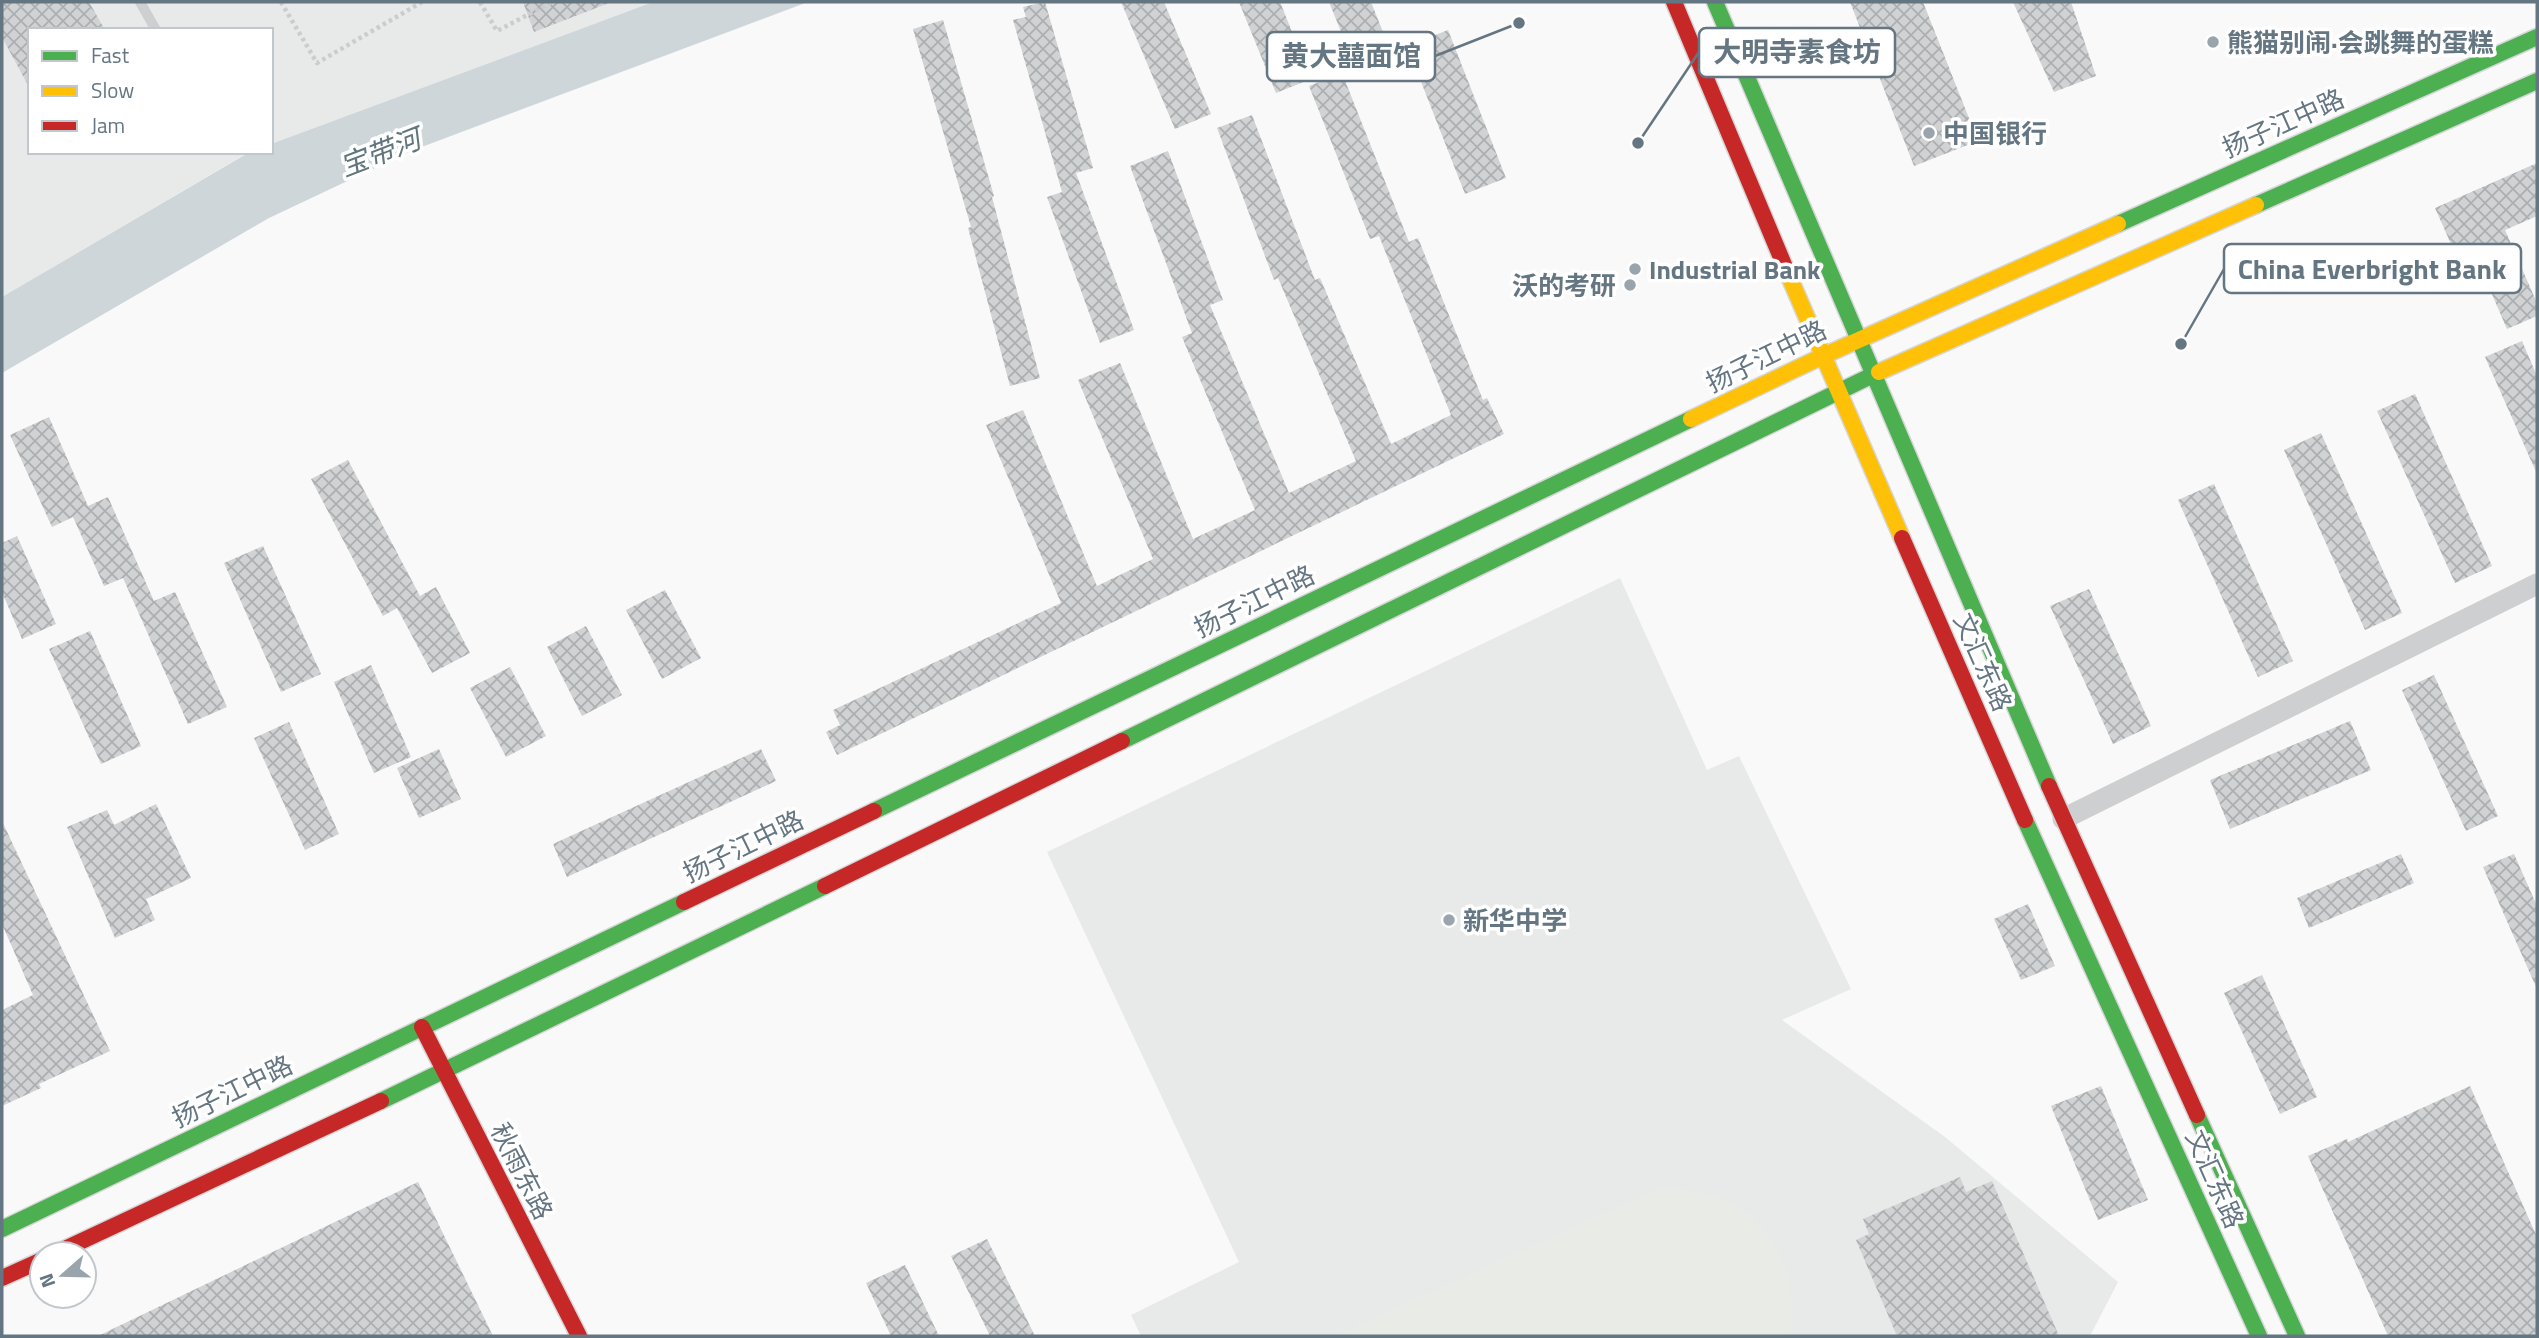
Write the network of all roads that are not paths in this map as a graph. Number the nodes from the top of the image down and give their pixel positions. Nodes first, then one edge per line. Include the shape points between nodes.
1 (140, 2) edge
2 (1674, 2) edge
3 (1715, 2) edge
4 (155, 28) edge
5 (2537, 37) edge
6 (2537, 81) edge
7 (1858, 340) junction
8 (1823, 356) junction
9 (1872, 375) junction
10 (1838, 391) junction
11 (2537, 584) edge
12 (2063, 819) junction
13 (422, 1027) junction
14 (444, 1072) junction
15 (2, 1229) edge
16 (84, 1240) edge
17 (28, 1267) edge
18 (2, 1279) edge
19 (579, 1336) edge
20 (2259, 1336) edge
21 (2297, 1336) edge

1 - 4 lane
2 - 8 main road, 文汇东路
3 - 7 main road, 文汇东路
5 - 7 main road, 扬子江中路
6 - 9 main road
7 - 8 main road, 扬子江中路
7 - 9 main road, 文汇东路
8 - 10 main road, 文汇东路
8 - 13 main road, 扬子江中路
9 - 10 main road
9 - 12 main road, 文汇东路
10 - 14 main road
10 - 20 main road, 文汇东路 via 2030,832
11 - 12 street
12 - 21 main road, 文汇东路
13 - 14 main road, 秋雨东路
13 - 15 main road, 扬子江中路
14 - 16 main road
14 - 19 main road, 秋雨东路
17 - 18 main road

